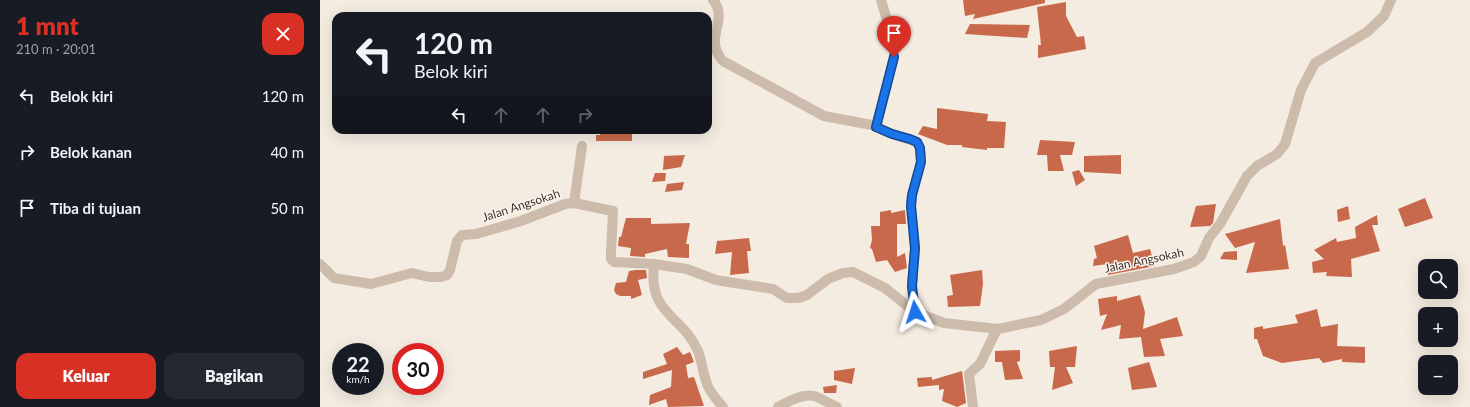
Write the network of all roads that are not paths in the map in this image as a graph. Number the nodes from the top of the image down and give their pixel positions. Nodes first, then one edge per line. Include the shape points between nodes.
1 (713, 0) edge
2 (881, 0) edge
3 (1391, 0) edge
4 (876, 127) junction
5 (582, 146) dead end
6 (574, 203) junction
7 (320, 264) edge
8 (654, 264) junction
9 (915, 312) junction
10 (997, 329) junction
11 (723, 407) edge
12 (778, 407) edge
13 (837, 407) edge
14 (973, 407) edge

1 - 4 street via 719,12 714,42 718,56 723,61 824,116
2 - 4 street via 894,43 894,57
3 - 10 street, Jalan Angsokah via 1384,16 1367,32 1315,63 1301,90 1285,144 1277,154 1257,166 1247,176 1220,224 1209,238 1201,256 1194,262 1170,270 1096,284 1070,305 1050,316
4 - 9 street via 917,142 920,148 921,162 911,206 915,248 912,286
5 - 6 street
6 - 7 street, Jalan Angsokah via 476,234 462,235 457,241 450,270 447,275 441,277 412,274 371,284 334,278
6 - 8 street, Jalan Angsokah via 613,211 612,261
8 - 9 street, Jalan Angsokah via 687,269 731,283 773,289 788,298 807,295 828,279 853,272 885,288
8 - 11 street via 652,278 659,302 693,342 707,385
9 - 10 street, Jalan Angsokah via 944,323
10 - 14 street via 980,364 970,373
12 - 13 street via 808,396

